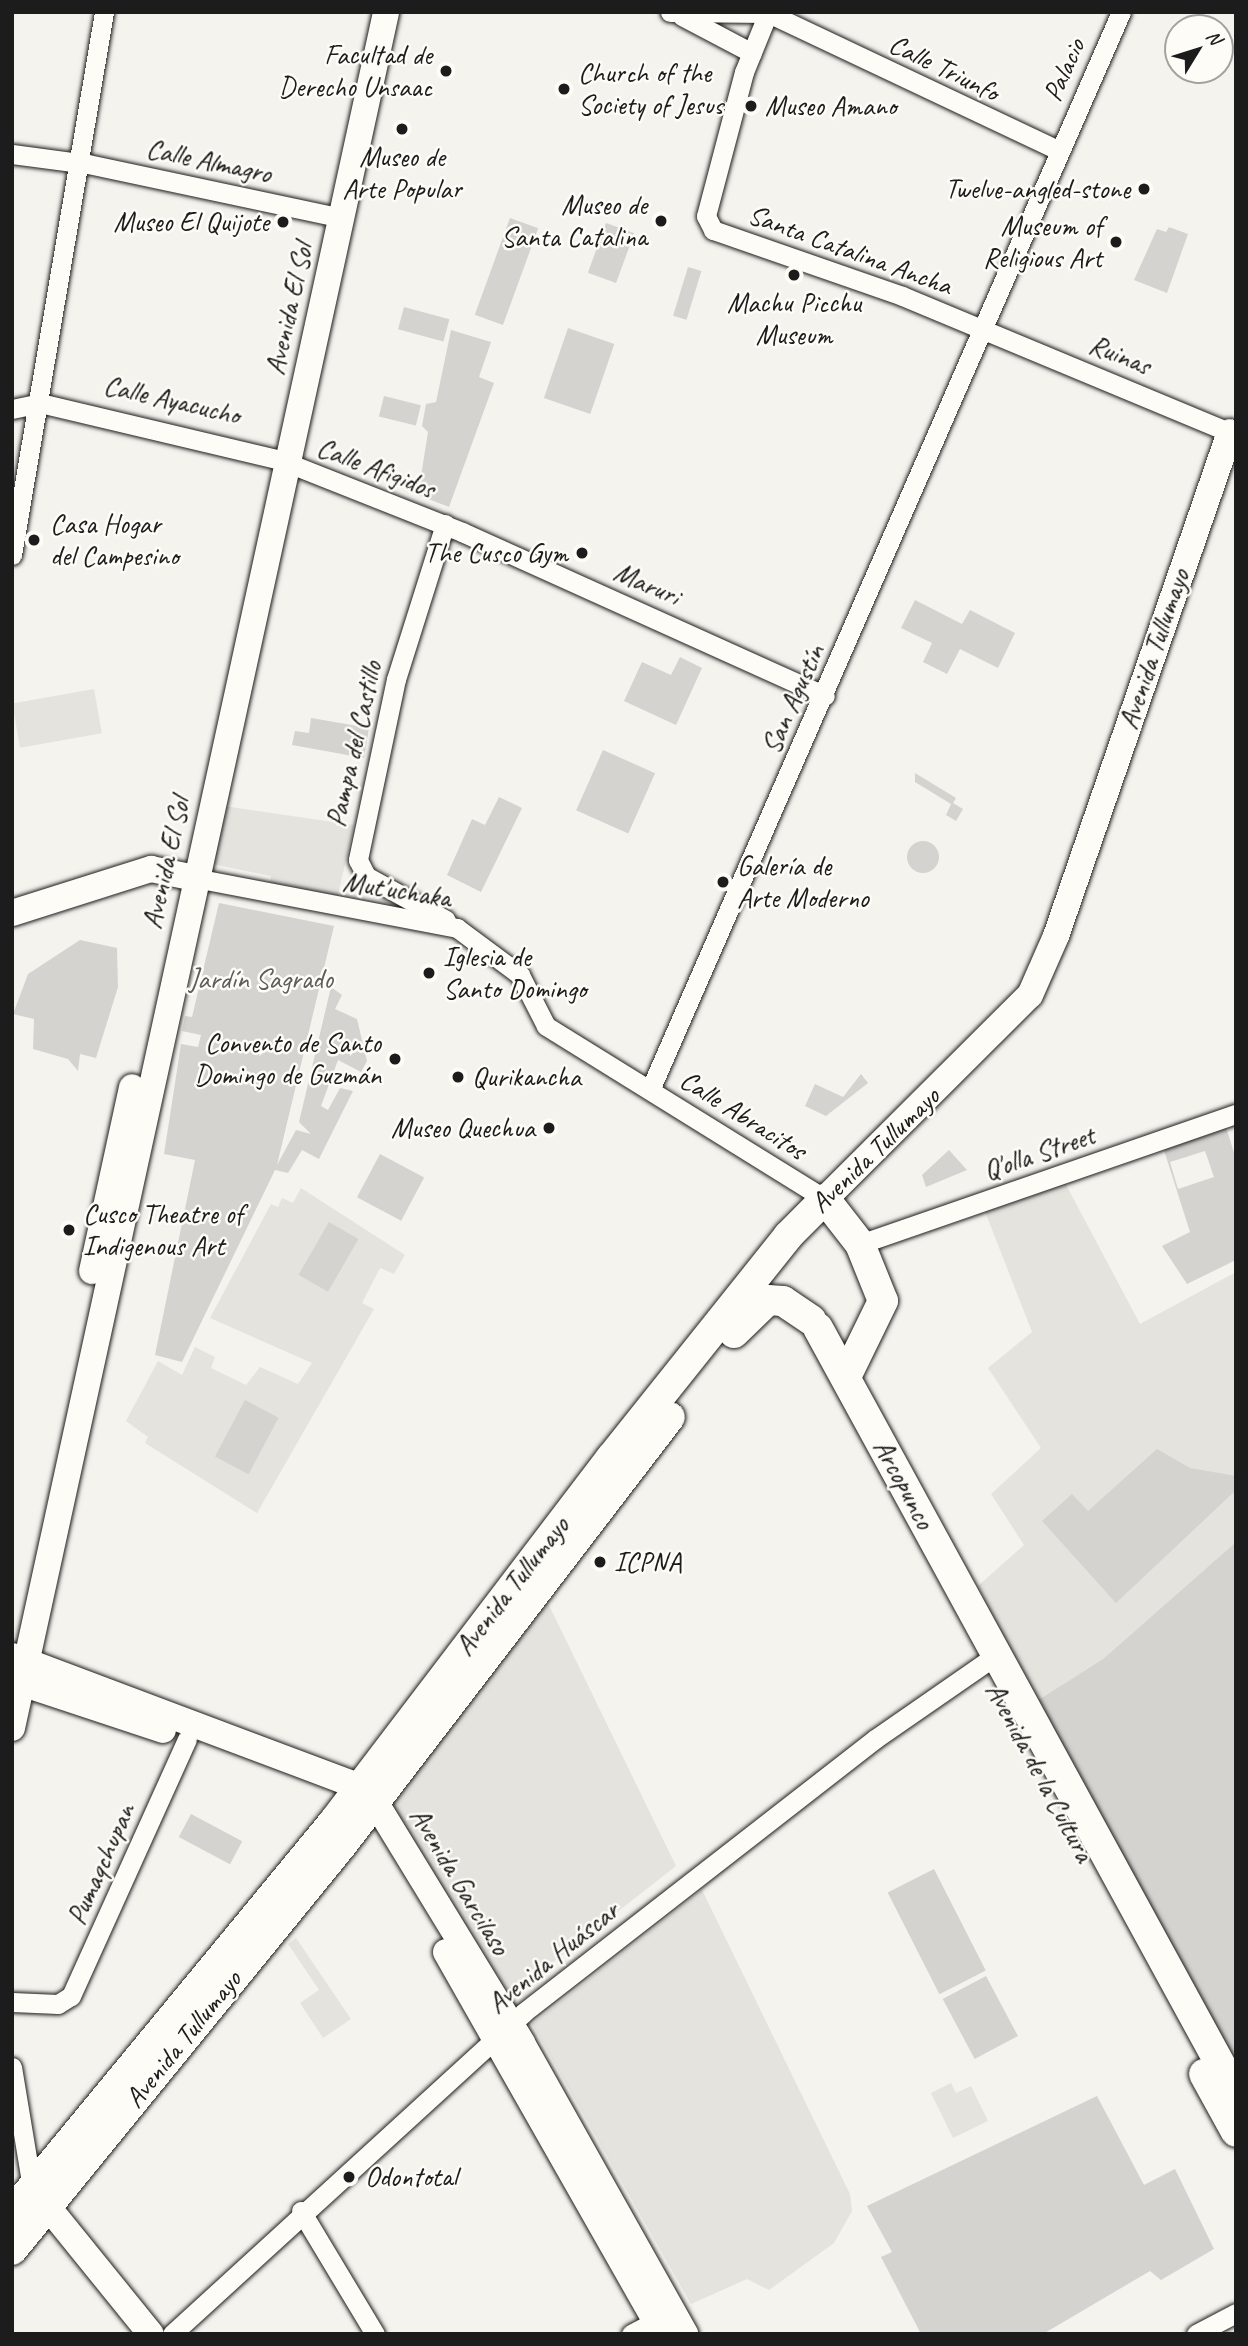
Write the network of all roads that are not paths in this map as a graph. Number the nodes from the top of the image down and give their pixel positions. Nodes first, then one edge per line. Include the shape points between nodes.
1 (104, 12) edge
2 (371, 12) edge
3 (386, 12) edge
4 (1121, 12) edge
5 (673, 13) edge
6 (768, 13) edge
7 (752, 53) junction
8 (1060, 151) junction
9 (12, 154) edge
10 (79, 162) junction
11 (335, 216) junction
12 (982, 329) junction
13 (40, 403) junction
14 (12, 409) edge
15 (1234, 427) edge
16 (282, 461) junction
17 (445, 524) junction
18 (12, 555) edge
19 (825, 696) junction
20 (188, 876) junction
21 (12, 913) edge
22 (457, 928) junction
23 (546, 1026) joint
24 (650, 1090) junction
25 (1236, 1114) edge
26 (816, 1193) junction
27 (860, 1244) junction
28 (772, 1255) junction
29 (815, 1324) junction
30 (867, 1336) junction
31 (846, 1377) junction
32 (989, 1653) junction
33 (17, 1665) edge
34 (12, 1728) edge
35 (187, 1739) junction
36 (359, 1803) junction
37 (1157, 1969) junction
38 (16, 2006) edge
39 (503, 2031) junction
40 (12, 2067) edge
41 (1236, 2093) edge
42 (1236, 2132) edge
43 (33, 2205) edge
44 (296, 2215) junction
45 (12, 2250) edge
46 (1236, 2314) edge
47 (669, 2325) edge
48 (135, 2334) edge
49 (151, 2334) edge
50 (172, 2334) edge
51 (360, 2334) edge
52 (374, 2334) edge
53 (631, 2334) edge
54 (1196, 2334) edge

1 - 10 street
2 - 11 street, Avenida El Sol
3 - 11 street, Avenida El Sol
4 - 8 street, Palacio
5 - 6 street
5 - 7 street
6 - 7 street
6 - 8 street, Calle Triunfo
7 - 12 street, Santa Catalina Ancha via 706,216 713,230
8 - 12 street, Palacio
9 - 10 street, Calle Almagro
10 - 11 street, Calle Almagro
10 - 13 street
11 - 16 street, Avenida El Sol
12 - 15 street, Ruinas
12 - 19 street, San Agustín
13 - 14 street
13 - 16 street, Calle Ayacucho
13 - 18 street
15 - 26 street, Avenida Tullumayo via 1056,936 1030,995
16 - 17 street, Calle Afigidos
16 - 20 street, Avenida El Sol
17 - 19 street, Maruri
17 - 22 street, Pampa del Castillo via 396,678 358,860 366,876
19 - 24 street, San Agustín
20 - 21 street via 151,869
20 - 22 street, Mut'uchaka
20 - 33 street, Avenida El Sol
22 - 23 street, Mut'uchaka via 520,975
23 - 24 street, Calle Abracitos
24 - 26 street, Calle Abracitos
25 - 27 street, Q'olla Street
26 - 27 main road
26 - 28 main road, Avenida Tullumayo
27 - 30 main road via 883,1301
28 - 29 main road, Arcopunco
28 - 36 main road, Avenida Tullumayo
29 - 30 main road via 841,1338
29 - 31 main road, Arcopunco
29 - 36 main road, Avenida Tullumayo via 778,1300 754,1308
30 - 31 main road
31 - 32 main road, Arcopunco
32 - 37 main road, Avenida de la Cultura via 999,1701
32 - 39 street, Avenida Huáscar
33 - 34 street, Avenida El Sol
33 - 35 street
33 - 36 street
35 - 36 street
35 - 38 street, Pumaqchupan via 71,1996 58,2004
36 - 39 street, Avenida Garcilaso
36 - 43 main road, Avenida Tullumayo
37 - 41 main road, Avenida de la Cultura
37 - 42 main road, Avenida de la Cultura
39 - 44 street, Avenida Huáscar
39 - 47 street, Avenida Garcilaso
40 - 43 street
43 - 45 main road, Avenida Tullumayo
43 - 48 street
43 - 49 street
44 - 50 street, Avenida Huáscar
44 - 51 street
44 - 52 street
46 - 54 street
47 - 53 street

